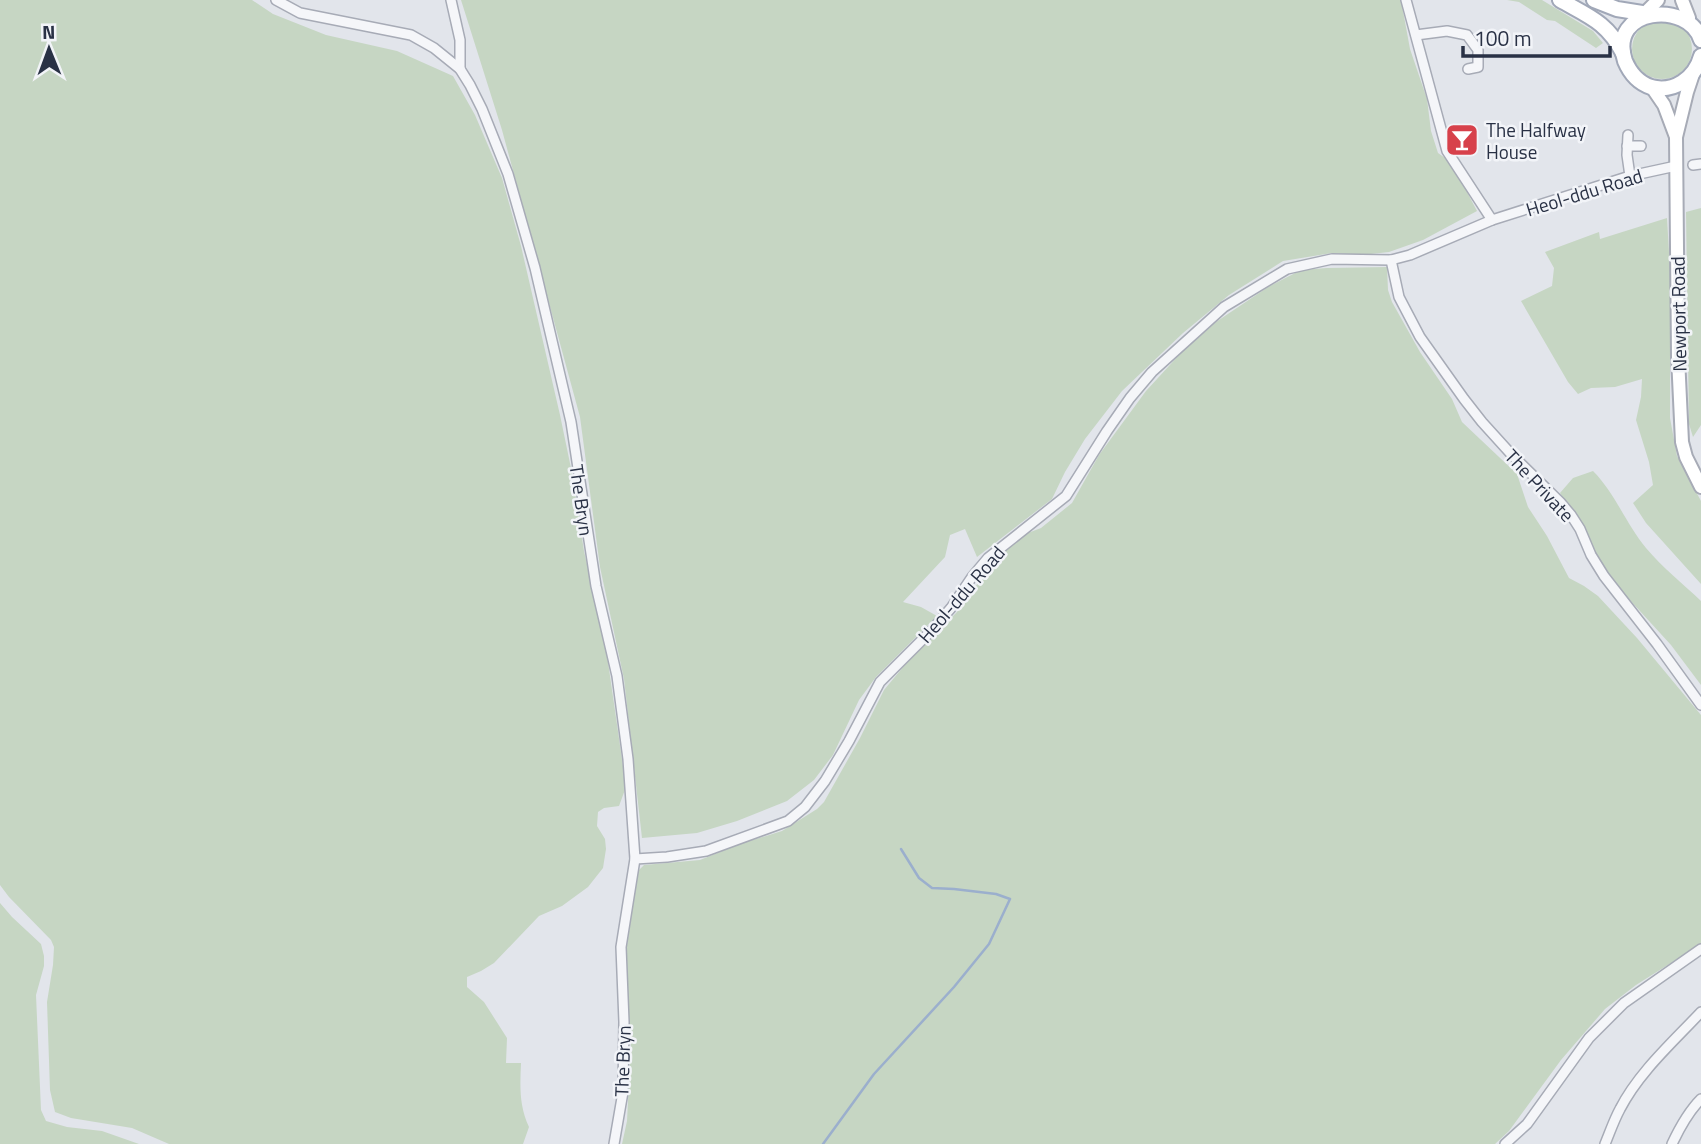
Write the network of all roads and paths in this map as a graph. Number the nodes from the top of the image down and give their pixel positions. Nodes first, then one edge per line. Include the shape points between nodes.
1 (276, 0) edge
2 (451, 0) edge
3 (1406, 0) edge
4 (1560, 0) edge
5 (1594, 0) edge
6 (1682, 0) edge
7 (1649, 8) edge
8 (1694, 22) edge
9 (1416, 35) junction
10 (1701, 40) edge
11 (1623, 54) junction
12 (1698, 65) edge
13 (460, 69) junction
14 (1468, 69) dead end
15 (1651, 86) junction
16 (1628, 135) dead end
17 (1676, 137) junction
18 (1627, 146) junction
19 (1641, 146) dead end
20 (1676, 166) junction
21 (1630, 176) junction
22 (1492, 220) junction
23 (1391, 260) junction
24 (1701, 487) edge
25 (1701, 705) edge
26 (635, 859) junction
27 (1701, 949) edge
28 (1701, 1012) edge
29 (1701, 1099) edge
30 (614, 1144) edge
31 (1505, 1144) edge
32 (1605, 1144) edge
33 (1672, 1144) edge

1 - 13 street, The Bryn via 300,13 411,35
2 - 13 street via 460,40
3 - 9 street
4 - 11 main road via 1608,29
5 - 7 main road via 1617,9
6 - 8 main road
7 - 8 main road via 1672,10
7 - 11 main road via 1625,35
8 - 10 main road
9 - 14 street via 1447,31 1467,36 1478,50 1478,67
9 - 22 street via 1447,151
11 - 15 main road via 1634,75
12 - 15 main road via 1683,82
12 - 17 main road, Newport Road
13 - 26 street, The Bryn via 508,174 571,422 596,586 617,676
15 - 17 main road, Newport Road
16 - 18 street
17 - 20 main road, Newport Road
18 - 19 street
18 - 21 street
20 - 21 street, Heol-ddu Road
20 - 24 main road, Newport Road via 1681,430 1686,457
21 - 22 street, Heol-ddu Road
22 - 23 street, Heol-ddu Road
23 - 25 street, The Private via 1399,297 1464,400 1571,515 1604,576
23 - 26 street, Heol-ddu Road via 1332,259 1287,269 1224,307 1130,398 1066,496 988,558 932,630 880,682 825,781 805,807 788,821 706,851
26 - 30 street, The Bryn via 621,947 623,1092
27 - 31 street via 1624,1003 1589,1038 1527,1124
28 - 32 street via 1637,1083
29 - 33 street

